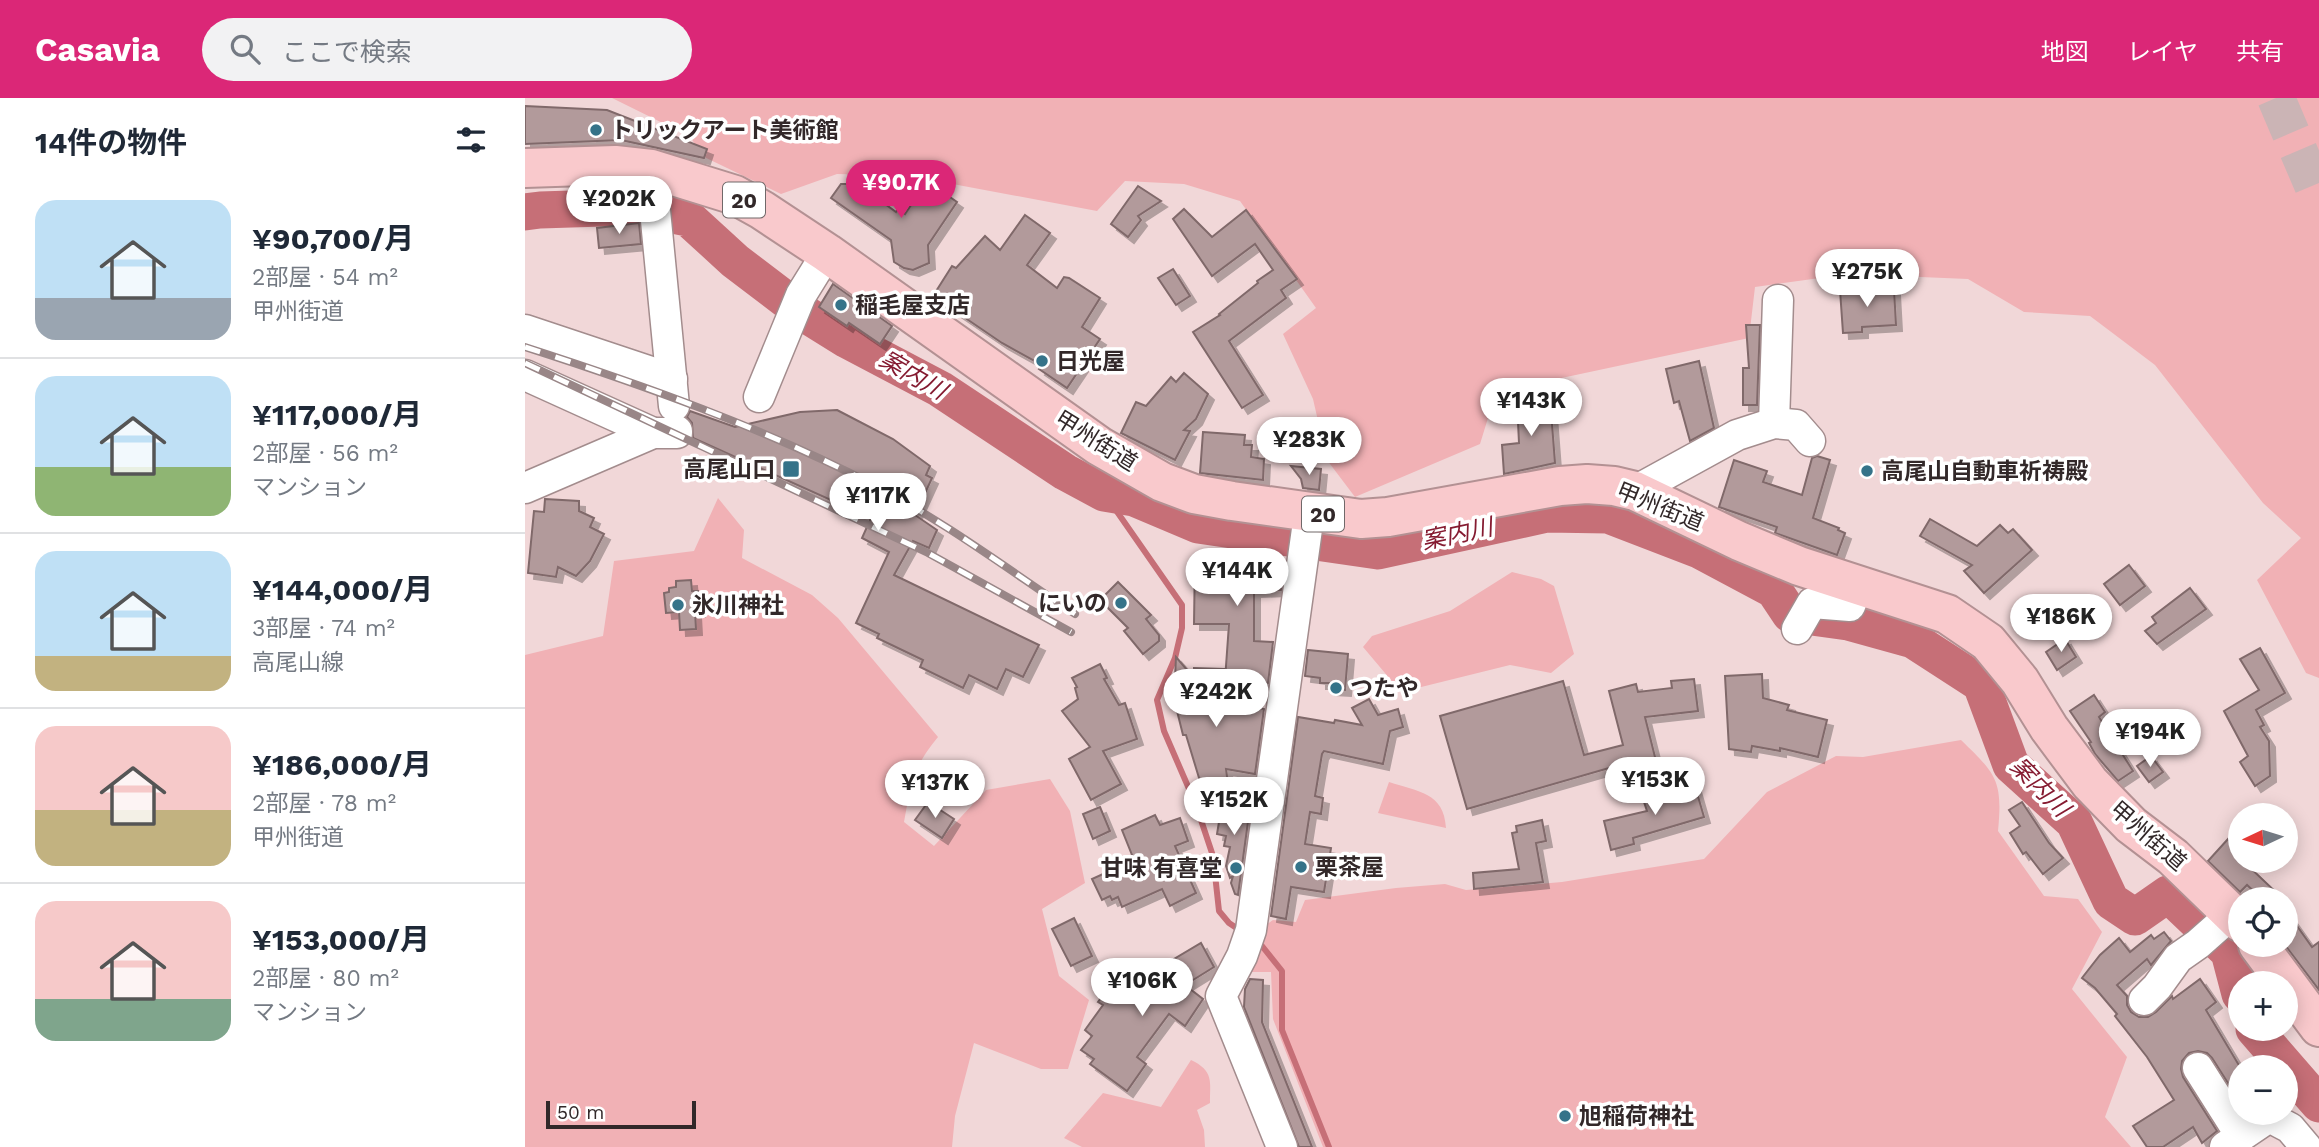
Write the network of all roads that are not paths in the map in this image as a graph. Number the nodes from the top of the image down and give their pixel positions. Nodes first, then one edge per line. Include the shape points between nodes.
1 (525, 168) edge
2 (651, 179) junction
3 (827, 253) junction
4 (1778, 300) dead end
5 (525, 330) edge
6 (525, 375) edge
7 (759, 397) dead end
8 (669, 412) junction
9 (1774, 423) junction
10 (1810, 441) dead end
11 (525, 488) edge
12 (1635, 491) junction
13 (1308, 523) junction
14 (1858, 585) junction
15 (1797, 629) dead end
16 (2222, 926) edge
17 (2267, 957) edge
18 (2144, 1000) dead end
19 (2319, 1027) edge
20 (2198, 1068) dead end
21 (2233, 1141) edge
22 (1282, 1147) edge
23 (2306, 1147) edge

1 - 2 highway, 甲州街道 / 20 via 615,165
2 - 3 highway, 甲州街道 / 20 via 735,195
2 - 8 street
3 - 7 street via 801,295
3 - 13 highway, 甲州街道 / 20 via 1099,446 1162,482
4 - 9 street
5 - 8 street
6 - 8 street
8 - 11 street
9 - 10 street via 1797,425
9 - 12 street via 1737,435
12 - 13 highway, 甲州街道 / 20 via 1574,485 1388,517
12 - 14 highway, 甲州街道 / 20 via 1739,541
13 - 22 street via 1248,939 1221,996
14 - 15 street via 1850,606 1812,603
14 - 16 highway, 甲州街道 / 20 via 1947,614 1988,642 2090,783 2131,825 2173,857
16 - 18 street via 2178,958
17 - 19 highway
20 - 21 street
21 - 23 street via 2269,1117 2290,1128

